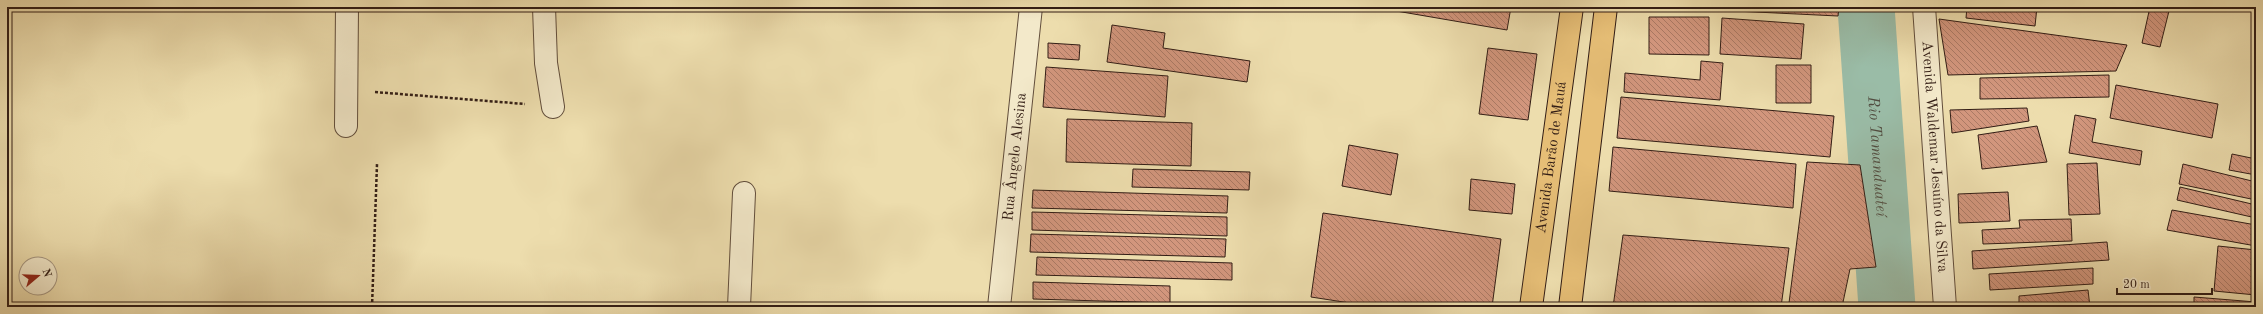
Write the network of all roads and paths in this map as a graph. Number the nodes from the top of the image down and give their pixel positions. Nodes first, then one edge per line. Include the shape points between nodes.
1 (347, 7) edge
2 (544, 7) edge
3 (1031, 7) edge
4 (1572, 7) edge
5 (1606, 7) edge
6 (1924, 7) edge
7 (346, 90) junction
8 (553, 107) joint
9 (346, 126) dead end
10 (377, 164) dead end
11 (744, 193) dead end
12 (372, 307) edge
13 (740, 307) edge
14 (999, 307) edge
15 (1531, 307) edge
16 (1570, 307) edge
17 (1945, 307) edge

1 - 7 street
2 - 8 street via 546,64
3 - 14 street, Rua Ângelo Alesina
4 - 15 main road, Avenida Barão de Mauá
5 - 16 main road
6 - 17 street, Avenida Waldemar Jesuíno da Silva
7 - 8 path
7 - 9 street
10 - 12 path
11 - 13 street

